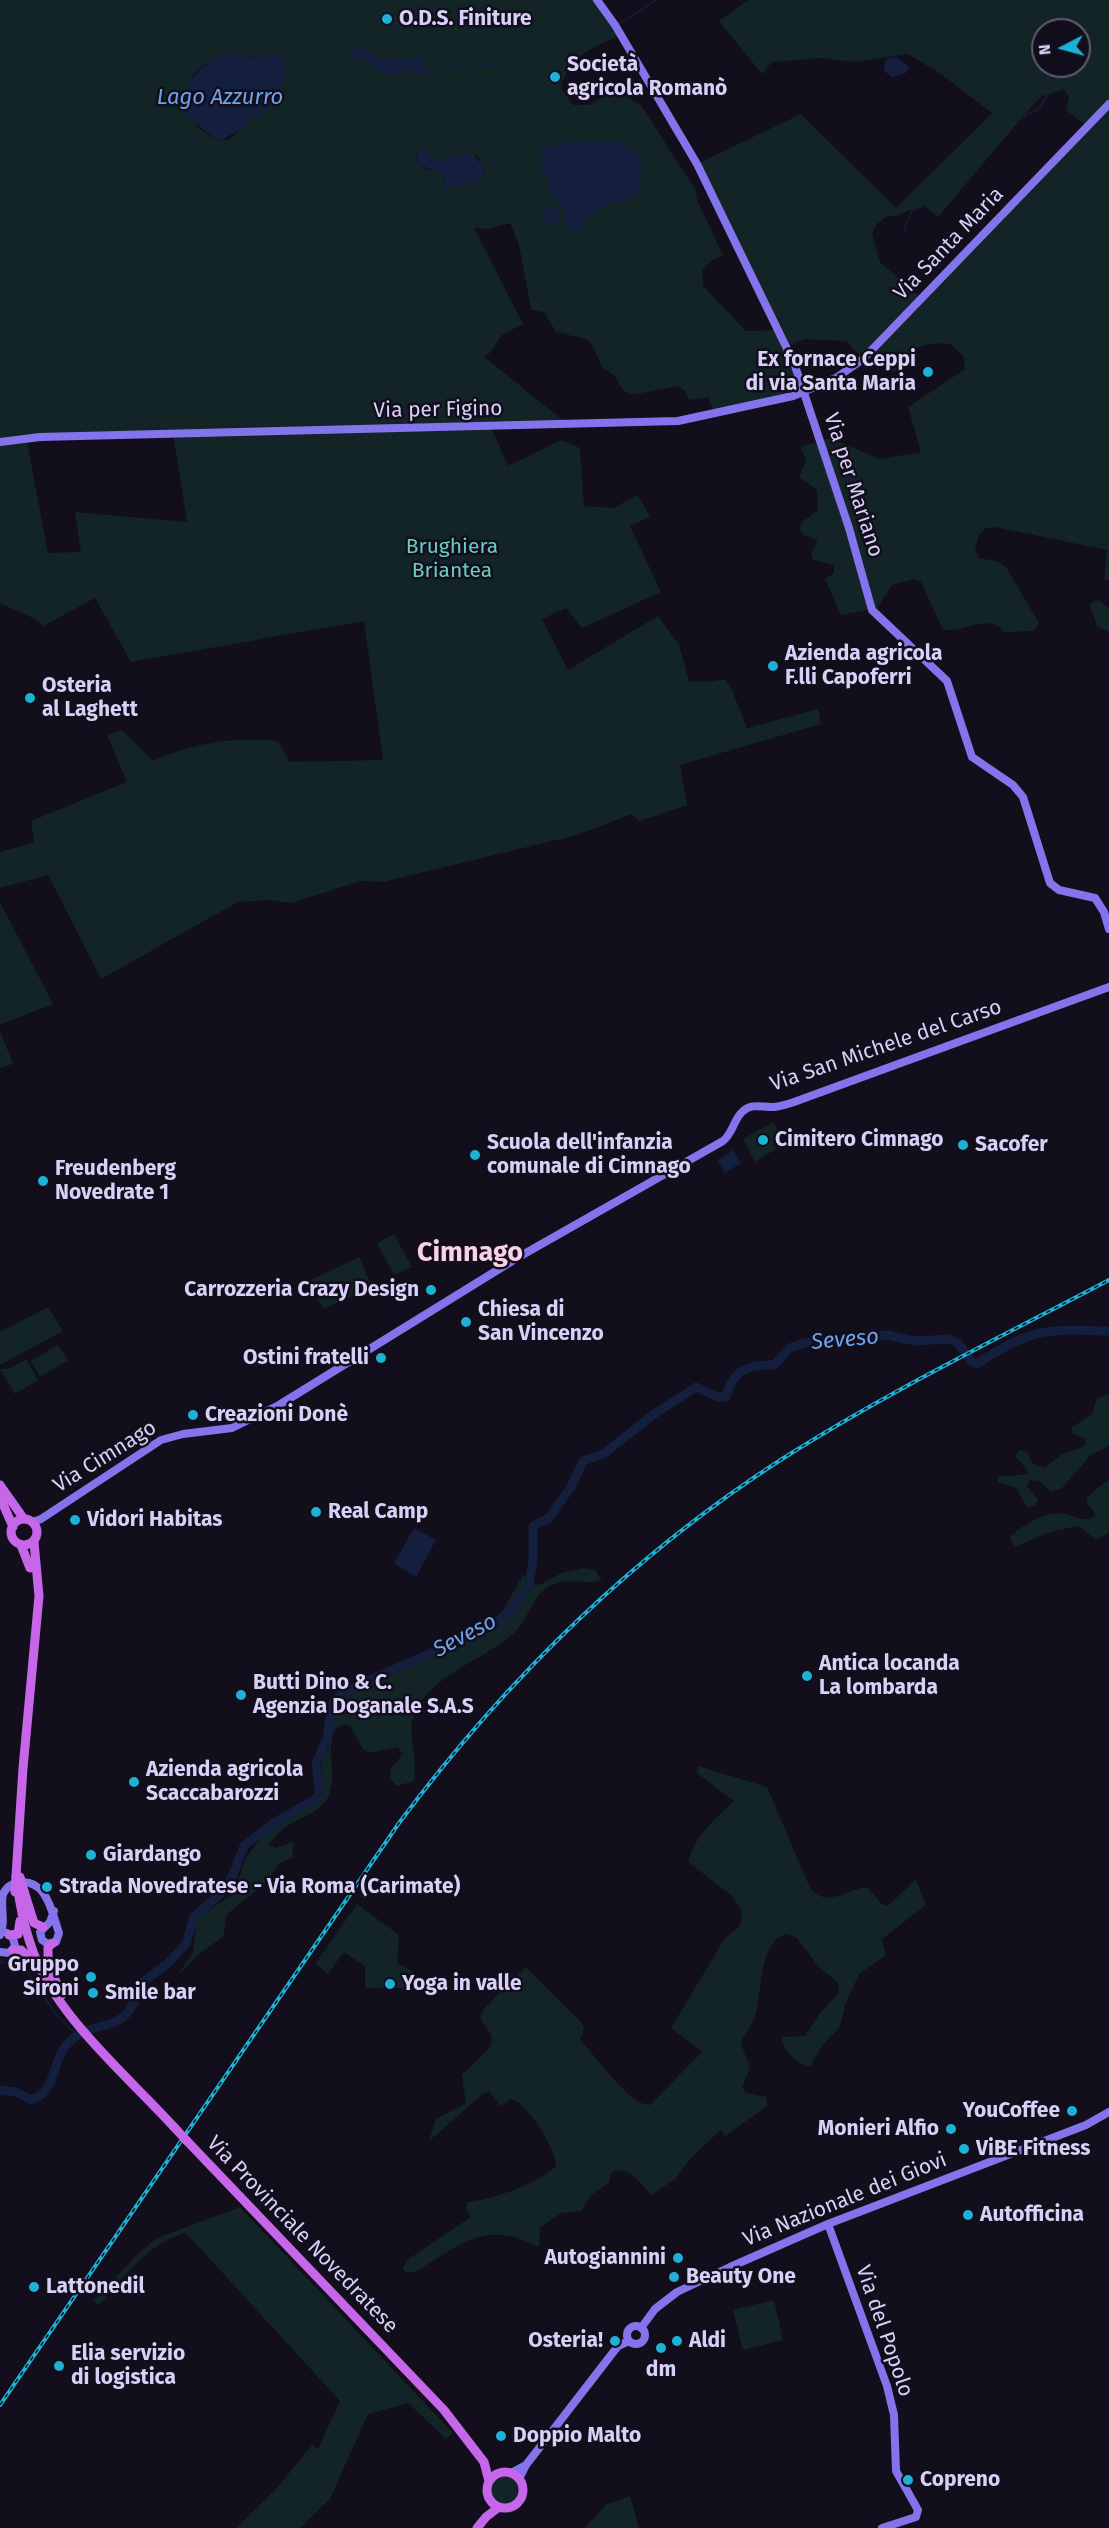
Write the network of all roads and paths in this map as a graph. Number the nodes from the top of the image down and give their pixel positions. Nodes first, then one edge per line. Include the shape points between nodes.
1 (597, 0) edge
2 (1109, 104) edge
3 (804, 392) junction
4 (0, 442) edge
5 (1109, 929) edge
6 (1109, 987) edge
7 (291, 1398) joint
8 (0, 1485) edge
9 (0, 1497) edge
10 (34, 1522) junction
11 (13, 1527) junction
12 (34, 1542) junction
13 (21, 1545) junction
14 (33, 1650) junction
15 (20, 1891) junction
16 (49, 1926) junction
17 (3, 1935) edge
18 (53, 1943) junction
19 (13, 1950) junction
20 (0, 1952) edge
21 (47, 1981) junction
22 (62, 1995) junction
23 (82, 2026) junction
24 (1109, 2112) edge
25 (828, 2224) junction
26 (641, 2328) junction
27 (629, 2341) junction
28 (484, 2462) junction
29 (511, 2475) junction
30 (489, 2481) junction
31 (490, 2501) junction
32 (499, 2507) junction
33 (486, 2517) junction
34 (477, 2528) edge
35 (882, 2528) edge

1 - 3 street, Via per Mariano via 698,164 794,363
2 - 3 street, Via Santa Maria via 863,359 836,378
3 - 4 street, Via per Figino via 678,421
3 - 5 street, Via per Mariano via 872,610 947,681 972,757 1018,791 1026,806 1050,883 1059,890 1095,898
6 - 7 street, Via San Michele del Carso via 794,1102 748,1108 723,1141 517,1258
7 - 10 street, Via Cimnago via 232,1428 161,1440
8 - 10 main road
9 - 11 main road
10 - 11 main road
10 - 12 main road via 38,1535
11 - 13 main road via 13,1539
12 - 13 main road
12 - 14 main road, Via Provinciale Novedratese via 39,1596
13 - 14 main road, Via Provinciale Novedratese via 34,1591
14 - 15 main road, Via Provinciale Novedratese, bridge via 18,1837
15 - 16 main road via 34,1923
15 - 17 main road via 19,1931 16,1935
15 - 21 main road, Via Provinciale Novedratese via 27,1937
15 - 22 main road, Via Provinciale Novedratese via 34,1940
16 - 17 street via 54,1911 36,1886 26,1882 12,1884 3,1895
16 - 18 street via 59,1936
16 - 18 street via 40,1932 41,1939
17 - 19 street via 15,1942
18 - 22 main road via 48,1947 47,1958
19 - 20 street via 7,1954
19 - 21 main road via 29,1956
21 - 23 main road, Via Provinciale Novedratese
22 - 23 main road, Via Provinciale Novedratese
23 - 28 main road, Via Provinciale Novedratese, bridge via 444,2410
24 - 25 street, Via Nazionale dei Giovi via 1086,2125
25 - 26 street, Via Nazionale dei Giovi via 677,2292 655,2309
25 - 35 street, Via del Popolo via 887,2386 894,2415 896,2469 918,2508 916,2517
26 - 27 street, Via Nazionale dei Giovi via 630,2329
26 - 27 street, Via Nazionale dei Giovi via 642,2342
27 - 29 street, Via Nazionale dei Giovi via 618,2346 526,2464
28 - 29 main road, Via Provinciale Novedratese
28 - 30 main road, Via Provinciale Novedratese
29 - 30 main road
29 - 32 main road via 523,2489 520,2499 513,2506
30 - 31 main road
31 - 32 main road
31 - 33 main road
32 - 33 main road
33 - 34 main road

